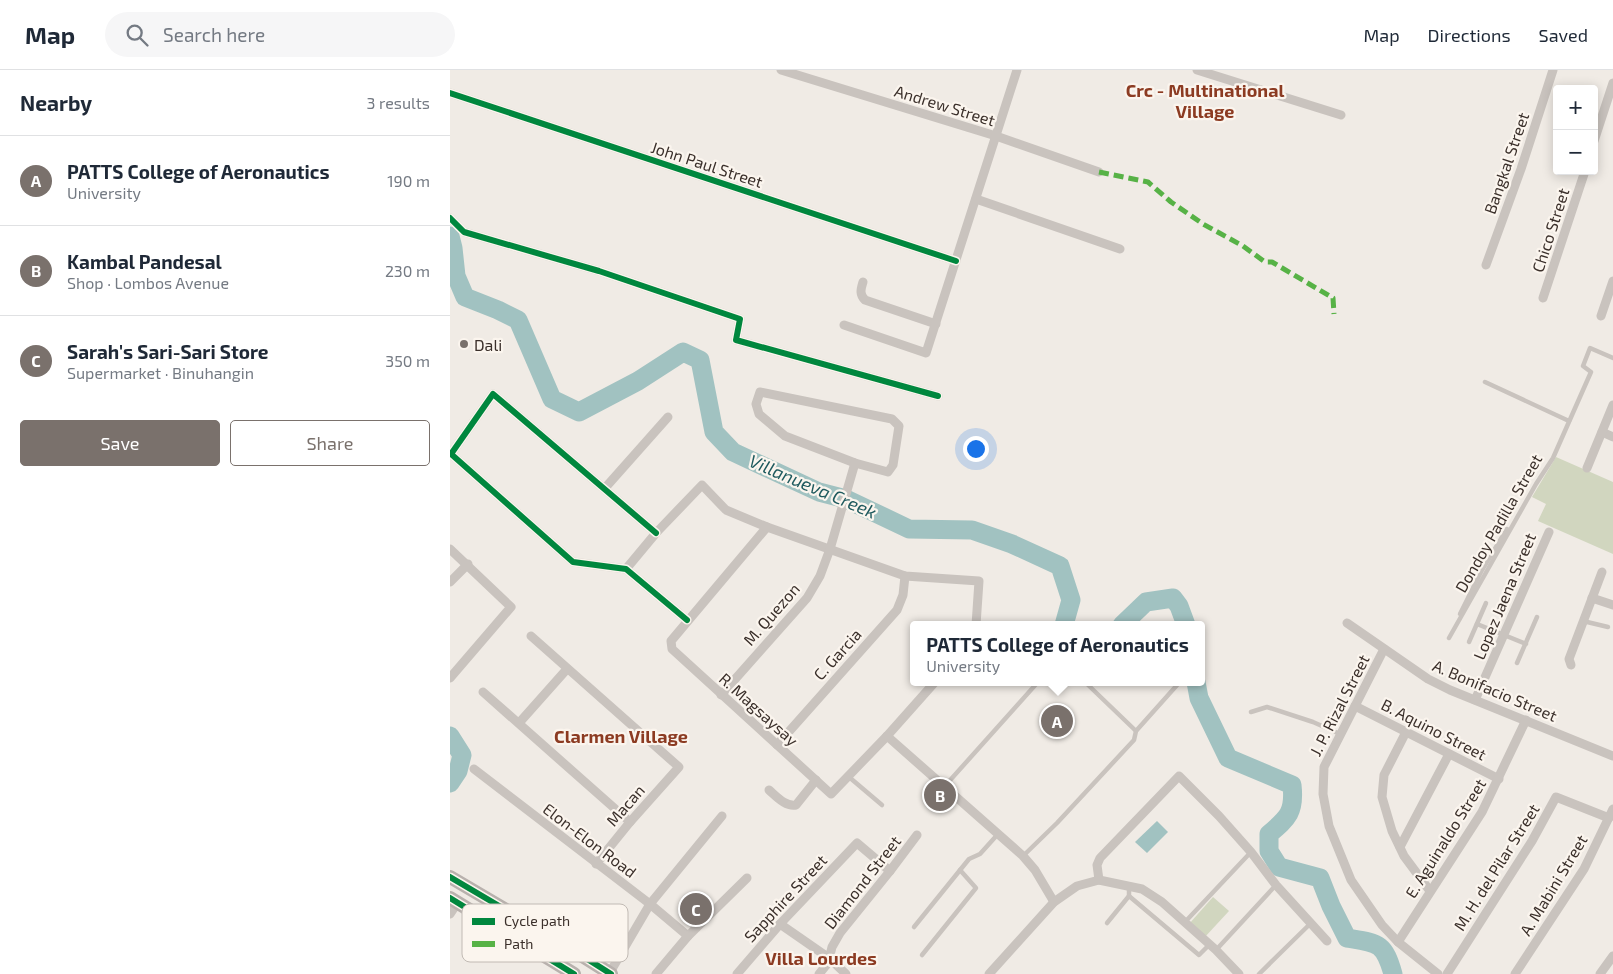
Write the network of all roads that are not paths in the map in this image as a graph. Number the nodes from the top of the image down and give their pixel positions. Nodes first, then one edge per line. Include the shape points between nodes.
1 (780, 70) edge
2 (1017, 70) edge
3 (1198, 70) edge
4 (1553, 70) edge
5 (1613, 83) edge
6 (450, 93) edge
7 (1341, 115) dead end
8 (1598, 130) edge
9 (996, 136) junction
10 (1100, 172) dead end
11 (1584, 175) edge
12 (976, 199) junction
13 (450, 218) edge
14 (1120, 248) dead end
15 (956, 261) junction
16 (1486, 265) dead end
17 (863, 282) dead end
18 (1612, 284) edge
19 (1543, 298) dead end
20 (1601, 316) dead end
21 (936, 324) junction
22 (844, 325) dead end
23 (1613, 358) edge
24 (1485, 382) dead end
25 (938, 396) dead end
26 (1613, 405) edge
27 (668, 417) dead end
28 (1569, 421) junction
29 (1602, 432) junction
30 (1613, 437) edge
31 (855, 463) junction
32 (1587, 468) dead end
33 (605, 488) junction
34 (767, 527) junction
35 (1548, 532) dead end
36 (656, 533) junction
37 (450, 549) edge
38 (830, 549) junction
39 (468, 564) junction
40 (626, 569) junction
41 (1602, 572) dead end
42 (905, 576) junction
43 (450, 582) edge
44 (1592, 598) junction
45 (1486, 603) dead end
46 (1613, 605) edge
47 (1537, 617) dead end
48 (687, 620) junction
49 (976, 621) edge
50 (1583, 621) junction
51 (1347, 623) dead end
52 (1476, 624) junction
53 (1608, 627) dead end
54 (1504, 635) junction
55 (531, 636) dead end
56 (1450, 638) dead end
57 (1469, 642) dead end
58 (1526, 644) junction
59 (1384, 649) junction
60 (1518, 663) dead end
61 (1570, 665) dead end
62 (567, 669) junction
63 (450, 678) edge
64 (931, 686) edge
65 (1034, 686) edge
66 (1090, 686) edge
67 (1176, 686) edge
68 (484, 692) dead end
69 (721, 694) junction
70 (1475, 700) junction
71 (1355, 706) junction
72 (1251, 712) dead end
73 (1526, 720) junction
74 (520, 723) junction
75 (1136, 731) junction
76 (1406, 732) junction
77 (1340, 734) junction
78 (887, 736) junction
79 (777, 745) junction
80 (1449, 754) junction
81 (1613, 756) edge
82 (474, 769) dead end
83 (847, 776) junction
84 (1499, 779) junction
85 (816, 780) junction
86 (944, 787) junction
87 (769, 790) dead end
88 (882, 805) dead end
89 (1613, 809) edge
90 (722, 816) dead end
91 (1609, 818) junction
92 (630, 822) junction
93 (999, 834) junction
94 (917, 835) dead end
95 (1400, 847) junction
96 (1251, 852) junction
97 (1023, 856) junction
98 (596, 864) junction
99 (960, 870) junction
100 (890, 871) junction
101 (450, 876) edge
102 (747, 878) dead end
103 (1099, 880) junction
104 (1129, 886) junction
105 (1276, 886) junction
106 (1430, 891) junction
107 (1129, 896) junction
108 (1054, 902) junction
109 (497, 904) edge
110 (650, 904) junction
111 (1107, 922) dead end
112 (1185, 922) junction
113 (1311, 923) junction
114 (780, 924) junction
115 (914, 927) dead end
116 (688, 936) junction
117 (1327, 941) dead end
118 (628, 942) edge
119 (1398, 942) junction
120 (1213, 947) junction
121 (922, 955) dead end
122 (1613, 956) edge
123 (829, 958) junction
124 (553, 962) edge
125 (591, 962) edge
126 (617, 962) edge
127 (574, 974) edge
128 (610, 974) edge
129 (656, 974) edge
130 (737, 974) edge
131 (819, 974) edge
132 (846, 974) edge
133 (989, 974) edge
134 (1239, 974) edge
135 (1259, 974) edge
136 (1438, 974) edge
137 (1447, 974) edge
138 (1515, 974) edge
139 (1600, 974) edge

1 - 9 street, Andrew Street
2 - 9 street
3 - 7 street
4 - 16 street, Bangkal Street
5 - 8 street
6 - 15 street, John Paul Street
9 - 10 street, Andrew Street
9 - 12 street
11 - 19 street, Chico Street
12 - 14 street
12 - 15 street
13 - 25 street via 464,232 599,271 740,318 736,340
15 - 21 street
17 - 21 street via 861,291 865,300
18 - 20 street
21 - 22 street via 926,353
23 - 28 lane, Dondoy Padilla Street via 1590,348 1583,366 1591,372
24 - 28 lane
26 - 29 street
27 - 33 street
28 - 56 lane, Dondoy Padilla Street via 1553,458
29 - 30 street
29 - 32 street
31 - 31 street via 785,436 758,414 756,404 760,392 896,422 899,426 891,469 888,472
31 - 38 street, M. Quezon
33 - 36 street
33 - 40 street via 493,394 451,454 573,562
34 - 36 street via 726,510 702,485
34 - 38 street
34 - 48 street, R. Magsaysay
35 - 54 street, Lopez Jaena Street
36 - 40 street
37 - 39 street
38 - 42 street
38 - 69 street, M. Quezon via 807,598
39 - 43 street
39 - 63 street via 511,607
40 - 48 street
41 - 44 street
42 - 49 street via 979,580
42 - 79 street, C. Garcia via 897,610
44 - 46 street
44 - 50 street
45 - 52 lane
47 - 58 lane
48 - 69 street, R. Magsaysay via 671,641 672,649
50 - 53 lane
50 - 61 street via 1569,659
51 - 59 street, A. Bonifacio Street
52 - 54 lane
52 - 57 lane
54 - 58 lane
54 - 70 street, Lopez Jaena Street
55 - 62 street
58 - 60 lane
59 - 70 street, A. Bonifacio Street via 1428,679
59 - 71 street, J. P. Rizal Street
62 - 74 street
62 - 92 street, Macan via 678,767
64 - 78 street, R. Magsaysay
65 - 86 lane
66 - 75 lane
67 - 75 lane
68 - 74 street
69 - 79 street, R. Magsaysay
70 - 73 street, A. Bonifacio Street
71 - 76 street, B. Aquino Street
71 - 77 street, J. P. Rizal Street
72 - 77 lane via 1267,706
73 - 81 street, A. Bonifacio Street
73 - 84 street, E. Aguinaldo Street
74 - 92 street
75 - 97 lane via 1134,740
76 - 80 street, B. Aquino Street
76 - 95 street via 1384,775 1382,797
77 - 119 street, J. P. Rizal Street via 1324,767 1323,794 1329,826 1351,880
78 - 83 street, R. Magsaysay
78 - 86 street
79 - 85 street, R. Magsaysay
80 - 84 street, B. Aquino Street
80 - 95 street
82 - 98 street, Elon-Elon Road
83 - 85 street, R. Magsaysay via 831,794
83 - 88 lane
84 - 106 street, E. Aguinaldo Street via 1482,812
85 - 87 street via 796,805 790,806
86 - 93 street
89 - 91 street, A. Mabini Street
90 - 110 street
91 - 137 street, M. H. del Pilar Street via 1556,797 1532,841
91 - 138 street, A. Mabini Street via 1584,869
92 - 98 street, Macan
93 - 97 street
93 - 99 lane
94 - 100 street, Diamond Street
95 - 106 street
96 - 103 street via 1178,776 1100,858
96 - 105 street
96 - 112 lane
97 - 108 street
98 - 110 street, Elon-Elon Road
99 - 115 lane
99 - 121 lane via 976,888
100 - 114 street, Sapphire Street via 857,843
100 - 123 street, Diamond Street via 840,933
101 - 109 main road
102 - 116 street
103 - 104 street
103 - 108 street via 1077,886
104 - 107 lane
104 - 112 street via 1142,889
105 - 113 street
105 - 120 lane
106 - 119 street, E. Aguinaldo Street
107 - 111 lane
107 - 120 lane via 1199,955
108 - 133 street
110 - 116 street, Elon-Elon Road
110 - 118 street
112 - 120 street
113 - 117 street
113 - 135 lane
114 - 123 street
114 - 130 street, Sapphire Street
116 - 129 street
119 - 136 street, J. P. Rizal Street
120 - 134 street
122 - 139 street
123 - 131 street, Diamond Street
123 - 132 street
124 - 127 main road
125 - 128 main road
126 - 128 street

